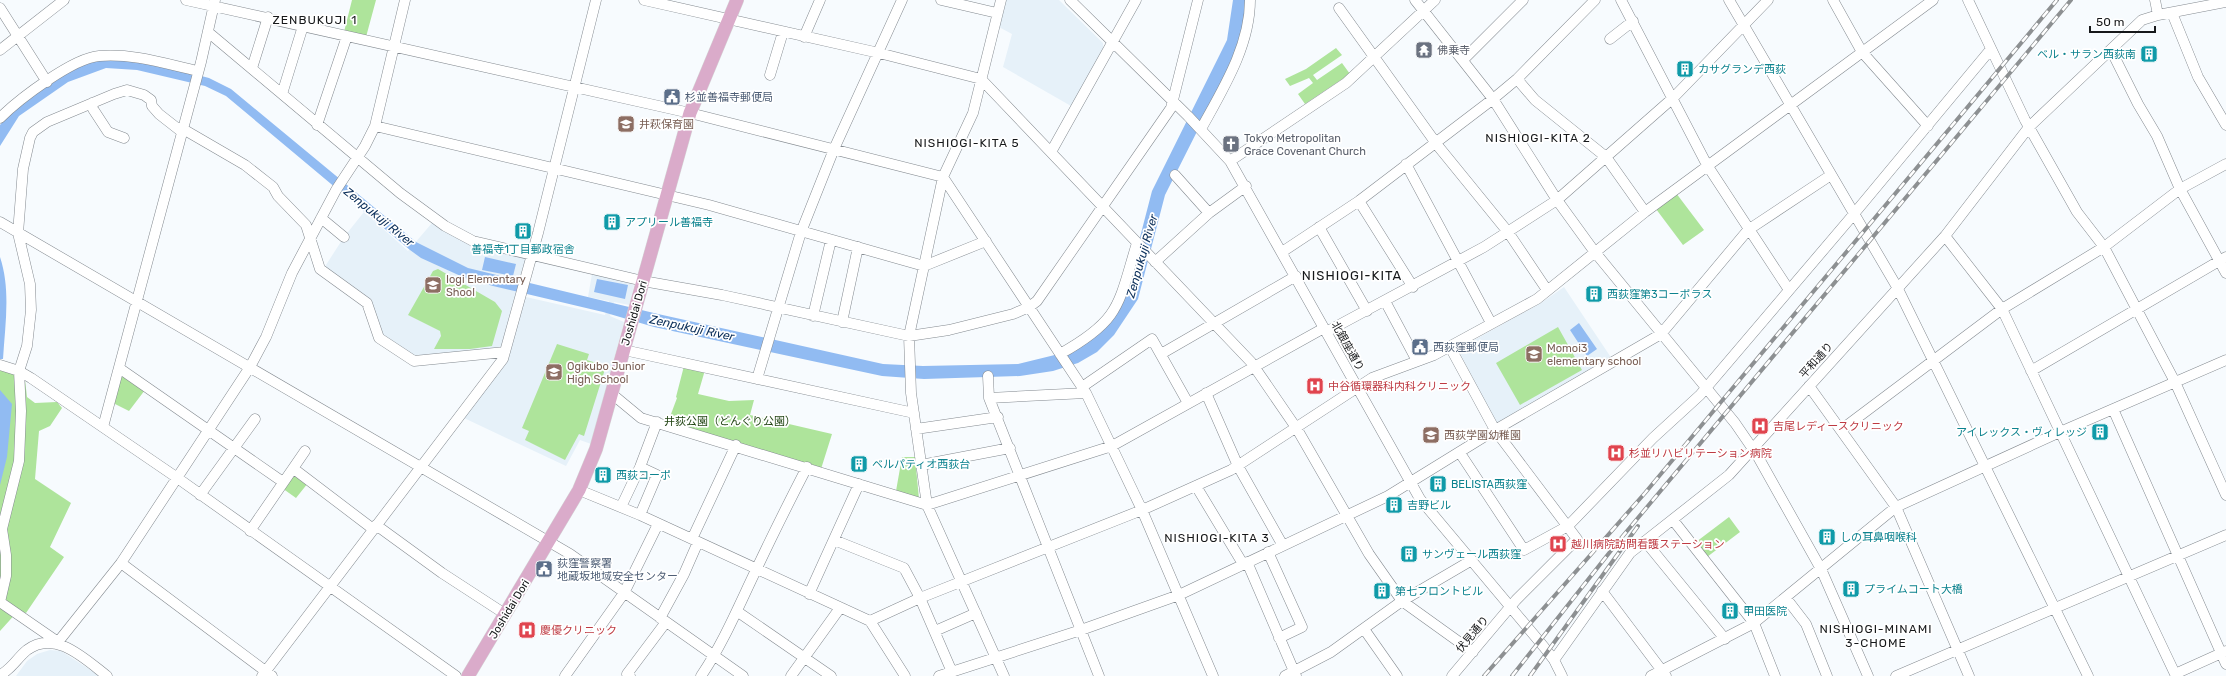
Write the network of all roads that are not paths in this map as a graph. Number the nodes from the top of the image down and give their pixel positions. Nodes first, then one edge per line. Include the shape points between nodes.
1 (64, 0) edge
2 (186, 0) edge
3 (405, 0) edge
4 (596, 0) edge
5 (644, 0) edge
6 (737, 0) edge
7 (820, 0) edge
8 (902, 0) edge
9 (942, 0) edge
10 (1001, 0) edge
11 (1070, 0) edge
12 (1136, 0) edge
13 (1198, 0) edge
14 (1250, 0) edge
15 (1415, 0) edge
16 (1436, 0) edge
17 (1523, 0) edge
18 (1595, 0) edge
19 (1621, 0) edge
20 (1729, 0) edge
21 (1768, 0) edge
22 (1833, 0) edge
23 (1933, 0) edge
24 (1968, 0) edge
25 (2155, 0) edge
26 (664, 2) edge
27 (2226, 2) edge
28 (214, 4) edge
29 (0, 8) edge
30 (1339, 8) dead end
31 (1425, 11) junction
32 (2172, 13) junction
33 (997, 14) junction
34 (2158, 15) junction
35 (268, 17) junction
36 (729, 19) junction
37 (1632, 21) junction
38 (1744, 25) junction
39 (303, 26) junction
40 (208, 32) junction
41 (783, 32) junction
42 (18, 35) junction
43 (347, 36) junction
44 (804, 37) junction
45 (1610, 39) dead end
46 (1112, 42) junction
47 (394, 46) junction
48 (1991, 49) junction
49 (0, 50) edge
50 (2112, 50) junction
51 (1862, 52) junction
52 (879, 53) junction
53 (1375, 57) junction
54 (1463, 60) junction
55 (199, 68) junction
56 (252, 68) junction
57 (770, 75) dead end
58 (981, 79) junction
59 (1517, 80) junction
60 (47, 82) junction
61 (574, 88) junction
62 (282, 94) junction
63 (1674, 98) junction
64 (1493, 99) junction
65 (1174, 102) junction
66 (92, 103) junction
67 (1790, 105) junction
68 (690, 113) junction
69 (0, 118) edge
70 (317, 125) junction
71 (2226, 125) edge
72 (375, 126) junction
73 (1928, 126) junction
74 (2029, 127) junction
75 (1200, 128) junction
76 (182, 131) junction
77 (124, 138) dead end
78 (1435, 143) junction
79 (834, 149) junction
80 (1051, 152) junction
81 (358, 157) junction
82 (1606, 157) junction
83 (1230, 161) junction
84 (1406, 164) junction
85 (2226, 164) edge
86 (1707, 165) junction
87 (554, 168) junction
88 (1175, 175) dead end
89 (1830, 175) junction
90 (943, 177) junction
91 (1246, 186) junction
92 (2180, 189) junction
93 (667, 195) junction
94 (1558, 200) junction
95 (1359, 201) junction
96 (1102, 206) junction
97 (1645, 212) junction
98 (1209, 213) junction
99 (1854, 214) junction
100 (321, 218) junction
101 (0, 222) edge
102 (1319, 227) junction
103 (1748, 230) junction
104 (801, 232) junction
105 (1508, 232) junction
106 (18, 233) junction
107 (1945, 236) junction
108 (344, 237) dead end
109 (311, 240) junction
110 (831, 240) junction
111 (986, 242) junction
112 (1138, 245) junction
113 (858, 247) junction
114 (2104, 247) junction
115 (1594, 251) junction
116 (1282, 252) junction
117 (531, 256) junction
118 (1152, 259) junction
119 (2223, 259) edge
120 (1458, 262) junction
121 (924, 266) junction
122 (2226, 273) edge
123 (1296, 276) junction
124 (643, 281) junction
125 (1413, 287) junction
126 (1897, 287) junction
127 (1547, 290) junction
128 (1788, 290) junction
129 (138, 302) junction
130 (1385, 302) junction
131 (1030, 307) junction
132 (778, 309) junction
133 (2002, 309) junction
134 (2136, 310) junction
135 (1367, 311) junction
136 (813, 316) junction
137 (842, 322) junction
138 (1214, 322) junction
139 (1491, 323) junction
140 (1325, 330) junction
141 (1661, 334) junction
142 (909, 336) junction
143 (1450, 347) junction
144 (624, 350) junction
145 (505, 352) junction
146 (1161, 354) junction
147 (1063, 358) junction
148 (2226, 360) edge
149 (1417, 362) junction
150 (1933, 362) junction
151 (0, 365) edge
152 (250, 367) junction
153 (119, 368) junction
154 (1255, 368) junction
155 (19, 371) junction
156 (2031, 371) junction
157 (988, 376) dead end
158 (756, 379) junction
159 (2175, 382) junction
160 (1809, 386) junction
161 (1357, 388) junction
162 (1705, 389) junction
163 (1084, 390) junction
164 (1206, 393) junction
165 (612, 394) junction
166 (989, 398) junction
167 (1188, 403) junction
168 (2113, 410) junction
169 (914, 413) junction
170 (998, 417) junction
171 (255, 419) dead end
172 (657, 422) junction
173 (103, 427) junction
174 (209, 429) junction
175 (916, 429) junction
176 (1297, 429) junction
177 (1495, 430) junction
178 (1842, 430) junction
179 (2060, 432) junction
180 (736, 445) junction
181 (1112, 446) junction
182 (235, 448) junction
183 (1010, 448) junction
184 (1753, 449) junction
185 (305, 451) dead end
186 (1460, 453) junction
187 (921, 465) junction
188 (1238, 466) junction
189 (1985, 466) junction
190 (806, 467) junction
191 (420, 468) junction
192 (640, 468) junction
193 (294, 469) junction
194 (1021, 475) junction
195 (176, 478) junction
196 (283, 482) junction
197 (1410, 483) junction
198 (859, 484) junction
199 (1196, 486) junction
200 (579, 490) junction
201 (200, 495) junction
202 (2226, 495) edge
203 (926, 505) junction
204 (621, 507) junction
205 (1896, 507) junction
206 (1142, 510) junction
207 (640, 515) junction
208 (1347, 515) junction
209 (1673, 520) junction
210 (658, 524) junction
211 (1568, 526) junction
212 (375, 527) junction
213 (250, 531) junction
214 (2226, 535) edge
215 (834, 540) junction
216 (695, 541) junction
217 (1645, 541) junction
218 (549, 542) junction
219 (1282, 544) junction
220 (1050, 547) junction
221 (1268, 552) junction
222 (2177, 557) junction
223 (1472, 560) junction
224 (121, 563) junction
225 (1245, 563) junction
226 (756, 569) junction
227 (1820, 569) junction
228 (2128, 576) junction
229 (963, 582) junction
230 (330, 587) junction
231 (1602, 591) junction
232 (624, 593) junction
233 (809, 594) junction
234 (1179, 595) junction
235 (920, 598) junction
236 (1786, 598) junction
237 (1402, 601) junction
238 (0, 602) edge
239 (1510, 607) junction
240 (2055, 607) junction
241 (840, 608) junction
242 (738, 612) junction
243 (976, 613) junction
244 (505, 614) junction
245 (663, 620) junction
246 (870, 622) junction
247 (1754, 623) junction
248 (1364, 629) junction
249 (1081, 630) junction
250 (934, 631) junction
251 (1279, 638) junction
252 (1725, 639) junction
253 (58, 642) junction
254 (1958, 650) junction
255 (1473, 652) junction
256 (2223, 652) edge
257 (715, 656) junction
258 (804, 657) junction
259 (996, 659) junction
260 (1554, 660) junction
261 (2226, 664) edge
262 (952, 672) junction
263 (1664, 673) edge
264 (267, 674) edge
265 (1292, 674) edge
266 (0, 675) edge
267 (2175, 675) edge
268 (107, 676) edge
269 (456, 676) edge
270 (468, 676) edge
271 (565, 676) edge
272 (630, 676) edge
273 (701, 676) edge
274 (743, 676) edge
275 (791, 676) edge
276 (830, 676) edge
277 (905, 676) edge
278 (939, 676) edge
279 (1004, 676) edge
280 (1099, 676) edge
281 (1213, 676) edge
282 (1397, 676) edge
283 (1452, 676) edge
284 (1562, 676) edge
285 (1651, 676) edge
286 (1775, 676) edge
287 (1827, 676) edge
288 (1868, 676) edge
289 (1896, 676) edge
290 (1969, 676) edge
291 (2088, 676) edge

1 - 42 street
2 - 28 street
3 - 47 street
4 - 61 street
5 - 26 street
6 - 36 main road, Joshidai Dori
7 - 44 street
8 - 52 street
9 - 33 street
10 - 33 street
11 - 46 street, 北銀座通り
12 - 46 street
13 - 65 street
14 - 75 street via 1248,26 1243,44
15 - 31 street
16 - 31 street
17 - 54 street
18 - 59 street
19 - 37 street
20 - 38 street
21 - 38 street
22 - 51 street
23 - 51 street
24 - 48 street
25 - 34 street
26 - 36 street
27 - 32 street, 平和通り
28 - 35 street
28 - 40 street
29 - 42 street
30 - 53 street
31 - 53 street
31 - 54 street
32 - 34 street, 平和通り
32 - 71 street via 2198,77
33 - 58 street
34 - 50 street, 平和通り via 2142,20
35 - 39 street
35 - 56 street
36 - 41 street
36 - 68 main road, Joshidai Dori
37 - 45 street
37 - 63 street
38 - 63 street
38 - 67 street
39 - 43 street
39 - 62 street
40 - 55 street
40 - 56 street
41 - 44 street
41 - 57 street
42 - 49 street
42 - 60 street
43 - 47 street
43 - 70 street
44 - 52 street
46 - 65 street, 北銀座通り
46 - 80 street
47 - 61 street
47 - 72 street
48 - 73 street
48 - 74 street
50 - 74 street, 平和通り
50 - 92 street via 2157,136
51 - 67 street
51 - 73 street
52 - 58 street
52 - 79 street
53 - 78 street
53 - 83 street via 1346,82
54 - 64 street
55 - 60 street via 140,58 99,56 65,69
55 - 76 street
56 - 62 street
58 - 80 street
58 - 90 street via 973,113
59 - 64 street
59 - 82 street via 1536,100
60 - 69 street via 10,107
61 - 68 street
61 - 87 street
62 - 70 street
63 - 82 street
63 - 86 street
64 - 78 street
64 - 94 street
65 - 75 street, 北銀座通り
65 - 96 street
66 - 76 street via 127,90 138,92 151,100 156,111
66 - 77 street via 93,109 108,132
66 - 106 street via 47,122 33,132 23,169
67 - 86 street
67 - 89 street
68 - 79 street
68 - 93 main road, Joshidai Dori
70 - 81 street
72 - 81 street
72 - 87 street
73 - 99 street
74 - 107 street, 平和通り
74 - 114 street via 2078,212
75 - 83 street, 北銀座通り
76 - 109 street via 245,165 273,187 278,196 306,225
76 - 129 street
78 - 84 street
78 - 105 street
79 - 90 street
79 - 104 street
80 - 96 street
81 - 100 street
81 - 117 street via 400,193 445,226 473,241
82 - 94 street
82 - 97 street
83 - 91 street, 北銀座通り
84 - 95 street
84 - 120 street
85 - 92 street
86 - 97 street
86 - 103 street
87 - 93 street
87 - 117 street
88 - 98 street
89 - 99 street
89 - 103 street
90 - 111 street
90 - 121 street
91 - 98 street
91 - 116 street, 北銀座通り
92 - 114 street
92 - 119 street
93 - 104 street
93 - 124 main road, Joshidai Dori
94 - 105 street
94 - 115 street
95 - 102 street
95 - 125 street
96 - 112 street
96 - 131 street via 1037,301
97 - 115 street
98 - 118 street
99 - 126 street
99 - 128 street
100 - 108 street
100 - 109 street
101 - 106 street
102 - 116 street
102 - 135 street
103 - 128 street
103 - 141 street
104 - 110 street
104 - 132 street
105 - 120 street
105 - 127 street
106 - 129 street
106 - 155 street via 32,301 26,346
107 - 126 street, 平和通り
107 - 133 street
109 - 145 street via 320,269 367,303 379,338 414,361
109 - 152 street via 292,273 266,337
110 - 113 street
110 - 136 street
111 - 121 street
111 - 131 street
112 - 118 street
112 - 147 street via 1125,287 1112,314 1101,327
113 - 121 street
113 - 137 street
114 - 133 street
114 - 134 street
115 - 127 street
115 - 141 street
116 - 123 street, 北銀座通り
117 - 124 street
117 - 145 street
118 - 138 street
119 - 122 street
119 - 134 street
120 - 125 street
120 - 139 street
121 - 142 street
123 - 138 street
123 - 140 street, 北銀座通り
124 - 132 street via 722,295
124 - 144 main road, Joshidai Dori
125 - 130 street
126 - 150 street
126 - 160 street, 平和通り
127 - 139 street via 1537,299
128 - 162 street
129 - 152 street
129 - 153 street
130 - 135 street
130 - 149 street
131 - 142 street via 1013,314 949,330
131 - 147 street
132 - 136 street
132 - 158 street
133 - 150 street
133 - 156 street
134 - 156 street
134 - 159 street
135 - 140 street
136 - 137 street
137 - 142 street
138 - 146 street
138 - 154 street
139 - 143 street
140 - 154 street
140 - 161 street, 北銀座通り
141 - 162 street
141 - 177 street
142 - 169 street
143 - 149 street
143 - 177 street
144 - 158 street
144 - 165 main road, Joshidai Dori
145 - 191 street
146 - 163 street via 1152,339
146 - 167 street
147 - 163 street
148 - 159 street
149 - 161 street via 1372,378
150 - 178 street
150 - 189 street
151 - 155 street
152 - 174 street
152 - 191 street
153 - 173 street
153 - 174 street
154 - 164 street
154 - 176 street
155 - 173 street
155 - 238 street via 22,411 20,450 2,529 6,576
156 - 179 street
157 - 166 street
158 - 169 street
159 - 168 street
159 - 202 street
160 - 178 street
160 - 184 street, 平和通り
161 - 176 street
161 - 197 street, 北銀座通り
162 - 184 street via 1735,423
162 - 211 street via 1652,438
163 - 166 street
163 - 181 street
164 - 167 street
164 - 188 street
165 - 172 street via 641,418
165 - 200 main road, Joshidai Dori via 596,449
166 - 170 street
167 - 181 street
168 - 179 street
168 - 222 street
169 - 175 street
170 - 175 street
170 - 183 street
171 - 182 street
172 - 180 street
172 - 192 street
173 - 195 street
174 - 182 street
174 - 195 street
175 - 187 street
176 - 188 street
176 - 208 street
177 - 186 street
177 - 211 street
178 - 205 street
179 - 189 street
179 - 228 street
180 - 190 street
180 - 216 street
181 - 194 street
181 - 206 street
182 - 196 street
182 - 201 street
183 - 187 street
183 - 194 street
184 - 209 street, 平和通り via 1720,483
184 - 227 street
185 - 193 street
186 - 197 street
186 - 211 street via 1524,550
187 - 203 street
188 - 199 street
188 - 219 street
189 - 205 street
189 - 240 street
190 - 198 street
190 - 226 street
191 - 212 street
191 - 218 street
192 - 204 street
192 - 207 street via 657,475
193 - 196 street
193 - 212 street
194 - 203 street
194 - 220 street
195 - 201 street
195 - 224 street
196 - 213 street
197 - 208 street
197 - 223 street, 北銀座通り via 1420,499
198 - 203 street
198 - 215 street
199 - 206 street
199 - 225 street
200 - 204 street
200 - 218 main road, Joshidai Dori
201 - 213 street
203 - 229 street
204 - 207 street
205 - 227 street
205 - 254 street
206 - 220 street
206 - 234 street
207 - 210 street
208 - 219 street
208 - 237 street via 1369,554
209 - 217 street, 平和通り
209 - 247 street
210 - 216 street
210 - 232 street
211 - 239 street, 伏見通り via 1575,535 1576,542
212 - 230 street
212 - 244 street
213 - 230 street
214 - 222 street
215 - 233 street
215 - 235 street via 904,568
216 - 226 street
216 - 245 street via 684,574
217 - 231 street, 平和通り via 1630,553
217 - 252 street
218 - 232 street
218 - 244 main road, Joshidai Dori
219 - 221 street
220 - 229 street
220 - 249 street
221 - 225 street
221 - 251 street via 1302,627
222 - 228 street
222 - 256 street
223 - 237 street
223 - 239 street, 北銀座通り
224 - 253 street
224 - 264 street
225 - 234 street
225 - 251 street
226 - 233 street
226 - 242 street
227 - 236 street
227 - 288 street
228 - 240 street
228 - 267 street
229 - 235 street
229 - 243 street
230 - 264 street
230 - 269 street
231 - 260 street, 平和通り
231 - 263 street
232 - 245 street
232 - 271 street
233 - 241 street
234 - 249 street
234 - 281 street
235 - 246 street
235 - 250 street
236 - 247 street
236 - 287 street via 1806,624
237 - 248 street
237 - 255 street
238 - 253 street
239 - 255 street, 伏見通り
239 - 260 street, 北銀座通り
240 - 254 street
240 - 291 street
241 - 246 street
241 - 258 street
242 - 257 street
242 - 258 street
243 - 250 street
243 - 259 street
244 - 270 main road, Joshidai Dori
245 - 257 street
245 - 272 street via 627,674
246 - 277 street
247 - 252 street
247 - 286 street
248 - 265 street via 1331,652
248 - 282 street
249 - 259 street
249 - 280 street
250 - 262 street
251 - 265 street
252 - 263 street
253 - 266 street via 34,646
253 - 268 street
254 - 289 street
254 - 290 street
255 - 283 street, 伏見通り
256 - 261 street
256 - 267 street
257 - 273 street
257 - 274 street
258 - 275 street
258 - 276 street
259 - 262 street
259 - 279 street
260 - 284 street, 北銀座通り
262 - 278 street
263 - 285 street

